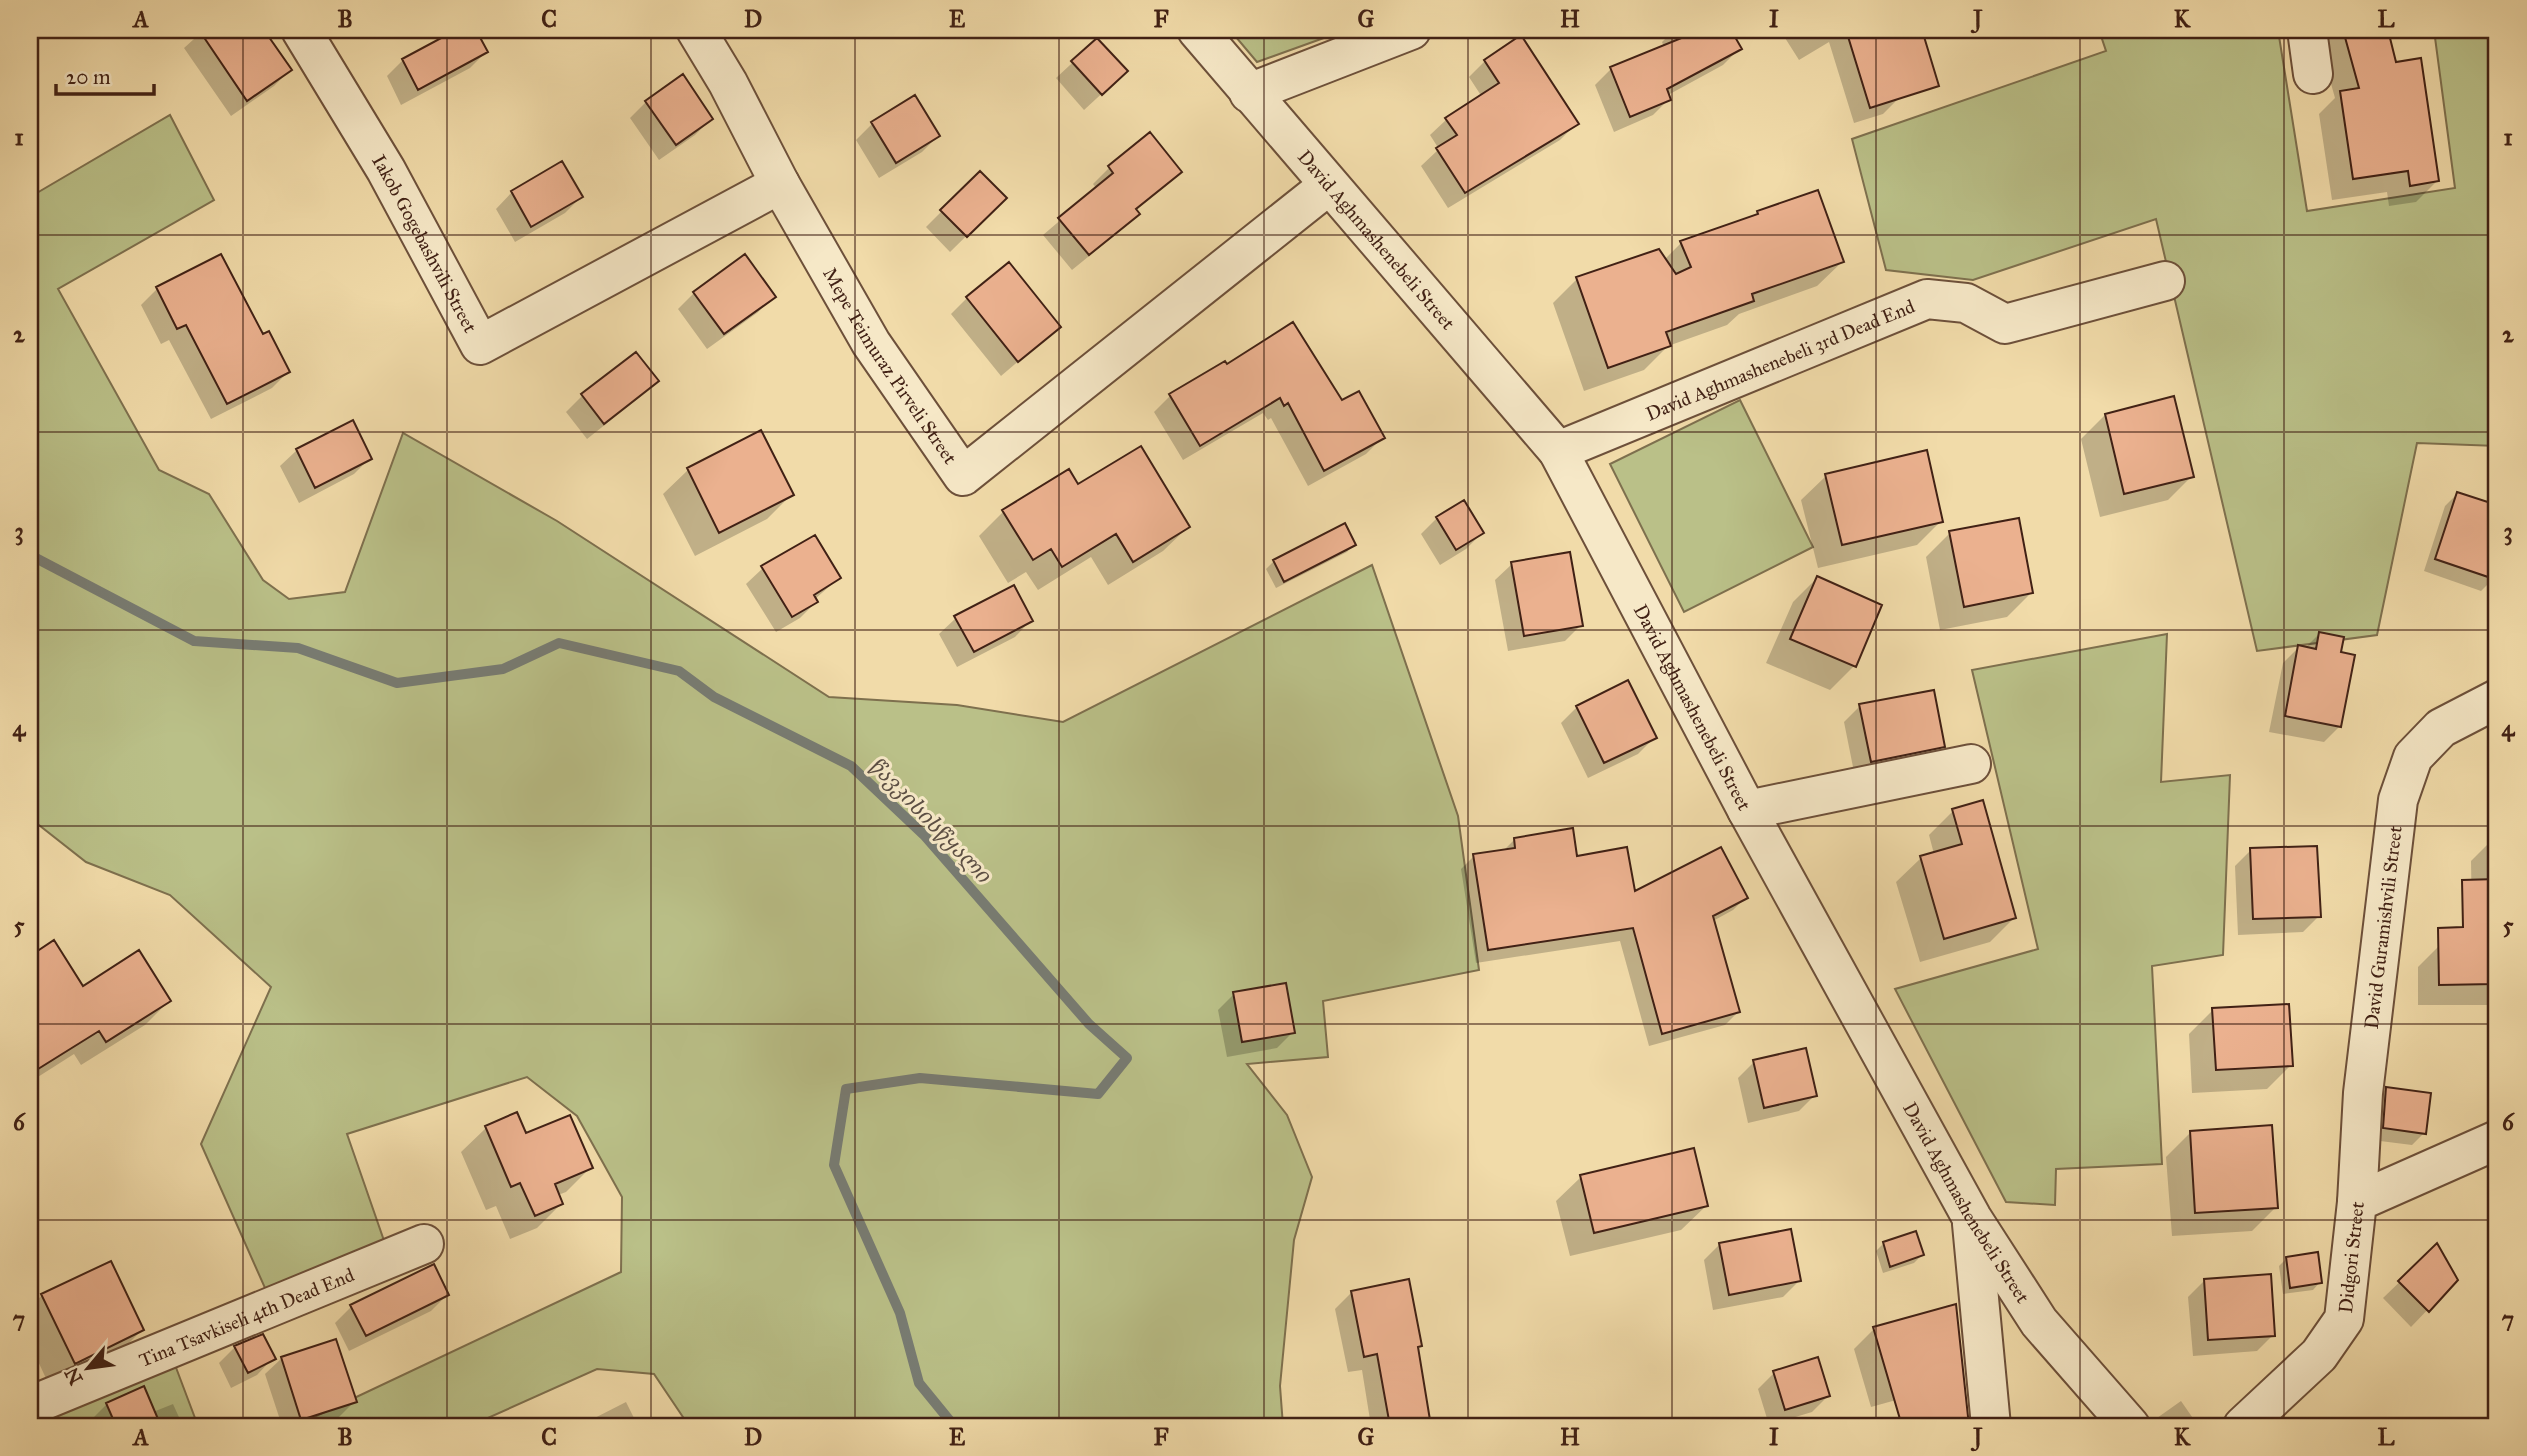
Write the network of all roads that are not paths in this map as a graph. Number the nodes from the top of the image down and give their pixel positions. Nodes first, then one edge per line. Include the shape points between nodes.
1 (301, 30) edge
2 (696, 30) edge
3 (1197, 30) edge
4 (1411, 30) edge
5 (2307, 30) edge
6 (2313, 74) dead end
7 (1249, 93) junction
8 (780, 184) junction
9 (1329, 185) junction
10 (2165, 281) dead end
11 (1558, 451) junction
12 (2497, 699) edge
13 (1971, 764) dead end
14 (1747, 810) junction
15 (2497, 1140) edge
16 (2357, 1202) junction
17 (1972, 1218) junction
18 (424, 1244) dead end
19 (30, 1406) edge
20 (1991, 1426) edge
21 (2130, 1426) edge
22 (2243, 1426) edge

1 - 8 street, Iakob Gogebashvili Street via 386,170 480,345
2 - 8 street, Mepe Teimuraz Pirveli Street
3 - 7 street, David Aghmashenebeli Street
4 - 7 street
5 - 6 street
7 - 9 street, David Aghmashenebeli Street
8 - 9 street, Mepe Teimuraz Pirveli Street via 871,343 962,476
9 - 11 street, David Aghmashenebeli Street
10 - 11 street, David Aghmashenebeli 3rd Dead End via 2006,324 1966,303 1927,299
11 - 14 street, David Aghmashenebeli Street
12 - 16 street, David Guramishvili Street via 2441,729 2413,757 2398,800 2363,1093
13 - 14 street
14 - 17 street, David Aghmashenebeli Street
15 - 16 street, Didgori Street
16 - 22 street, Didgori Street via 2344,1319 2319,1355
17 - 20 street
17 - 21 street, David Aghmashenebeli Street via 2039,1322
18 - 19 street, Tina Tsavkiseli 4th Dead End

